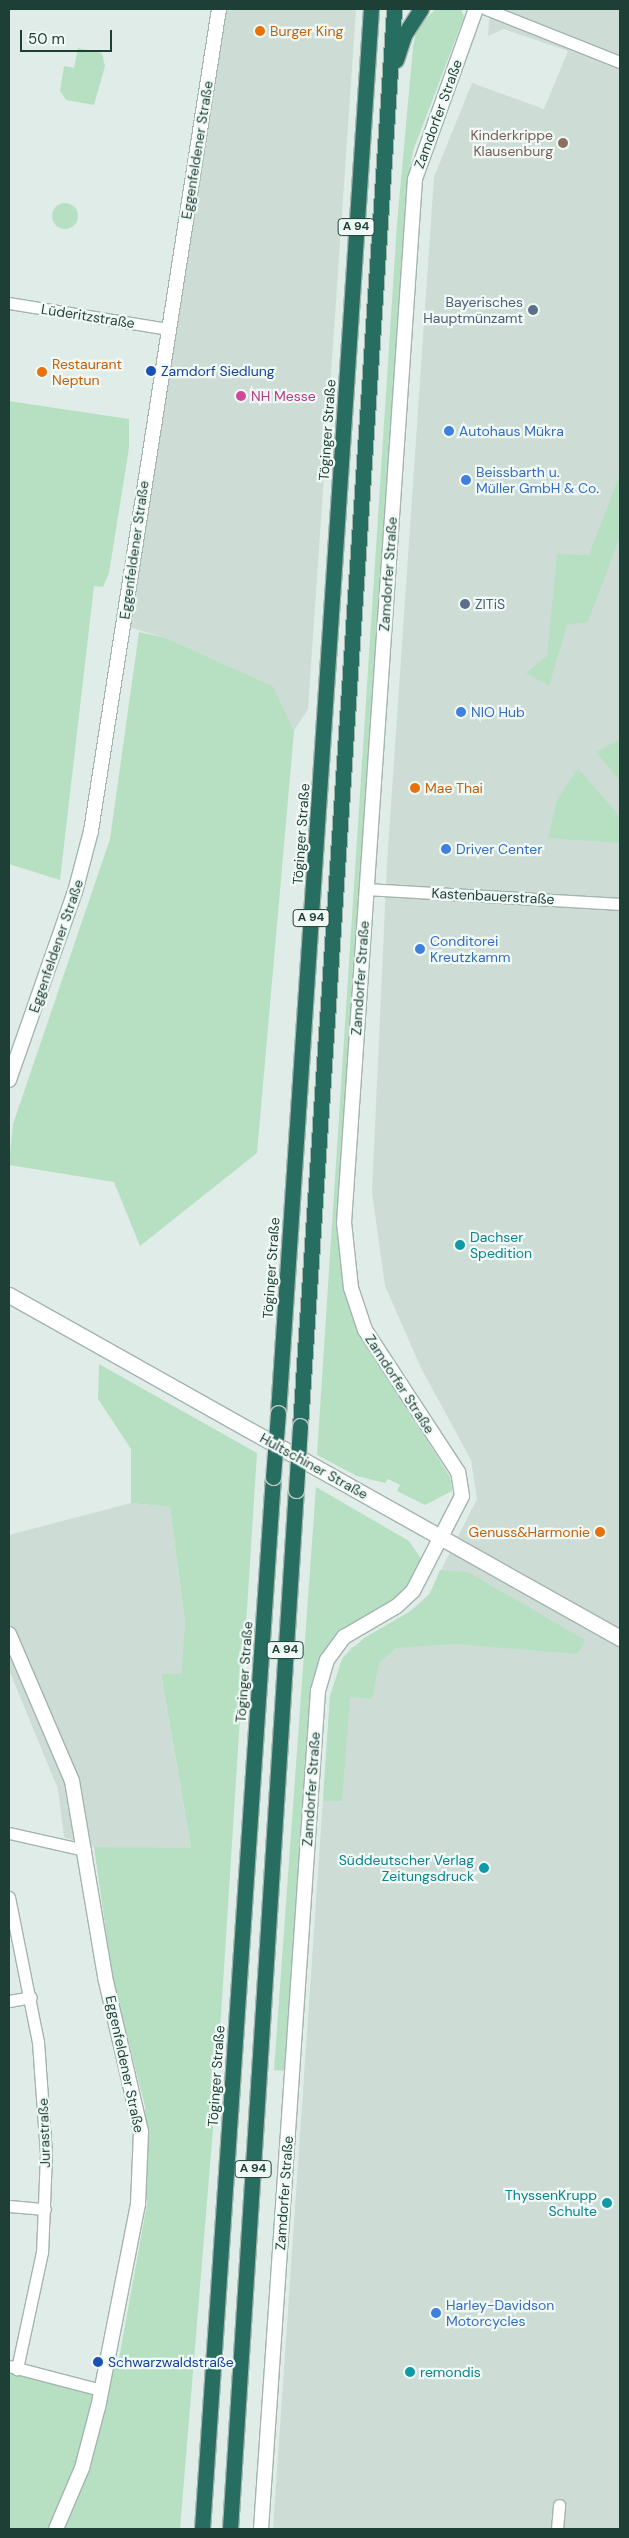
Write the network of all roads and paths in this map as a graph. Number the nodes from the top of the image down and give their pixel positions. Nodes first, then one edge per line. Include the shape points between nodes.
1 (219, 9) edge
2 (363, 9) edge
3 (371, 9) edge
4 (394, 9) edge
5 (421, 9) edge
6 (476, 9) edge
7 (486, 9) edge
8 (369, 30) junction
9 (620, 62) edge
10 (389, 85) junction
11 (9, 303) edge
12 (168, 329) junction
13 (366, 889) junction
14 (620, 904) edge
15 (9, 1080) edge
16 (9, 1295) edge
17 (442, 1537) junction
18 (9, 1634) edge
19 (620, 1638) edge
20 (9, 1833) edge
21 (85, 1850) junction
22 (9, 1897) edge
23 (30, 1997) junction
24 (9, 2000) edge
25 (9, 2206) edge
26 (45, 2209) junction
27 (13, 2367) edge
28 (101, 2390) junction
29 (560, 2505) dead end
30 (56, 2529) edge
31 (202, 2529) edge
32 (230, 2529) edge
33 (261, 2529) edge
34 (557, 2529) edge

1 - 12 street, Eggenfeldener Straße
2 - 8 highway
3 - 8 highway, Töginger Straße / A 94
4 - 10 highway, A 94
5 - 10 highway via 404,35
6 - 13 street, Zamdorfer Straße via 415,179
7 - 9 street
8 - 31 highway, Töginger Straße / A 94, bridge
10 - 32 highway, A 94, bridge
11 - 12 street, Lüderitzstraße
12 - 15 street, Eggenfeldener Straße via 91,831 72,901
13 - 14 street, Kastenbauerstraße
13 - 17 street, Zamdorfer Straße via 344,1224 346,1258 356,1305 378,1355 458,1472 462,1496
16 - 17 main road, Hultschiner Straße
17 - 19 main road, Hultschiner Straße
17 - 33 street, Zamdorfer Straße via 406,1600 344,1637 328,1660 318,1691
18 - 21 street, Eggenfeldener Straße via 72,1781
20 - 21 street
21 - 28 street, Eggenfeldener Straße via 105,1977 141,2132 138,2204
22 - 23 street, Jurastraße
23 - 24 street
23 - 26 street, Jurastraße via 43,2092
25 - 26 street
26 - 27 street, Jurastraße via 38,2281
27 - 28 street
28 - 30 street, Eggenfeldener Straße via 82,2468
29 - 34 street

